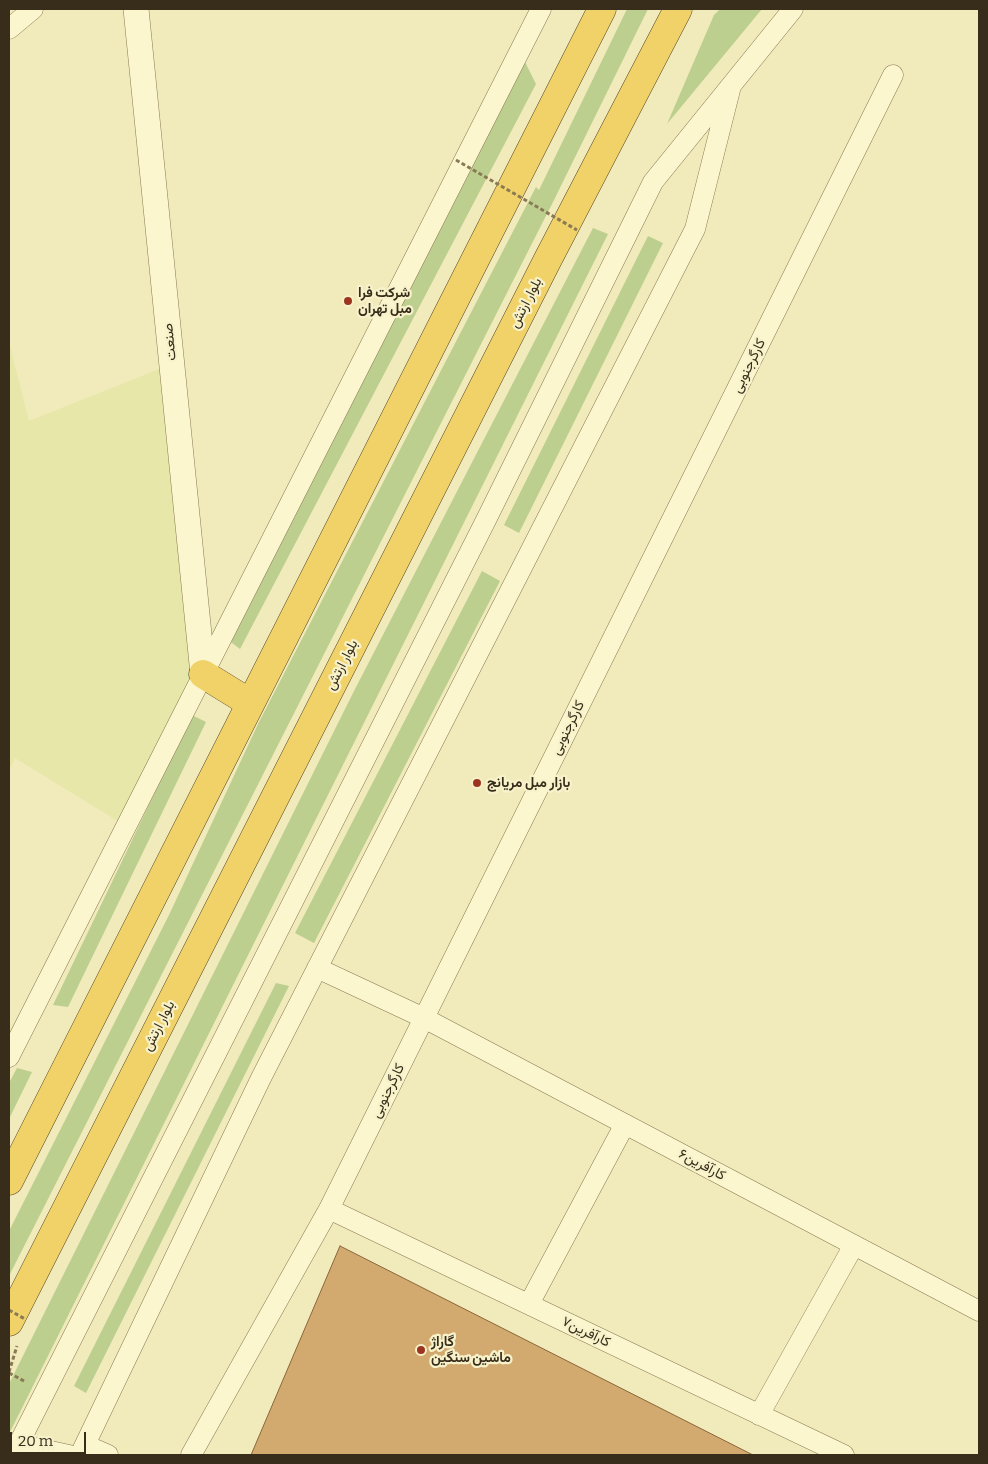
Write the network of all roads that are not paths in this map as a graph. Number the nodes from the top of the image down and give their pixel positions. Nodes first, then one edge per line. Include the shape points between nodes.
1 (33, 9) edge
2 (136, 9) edge
3 (541, 9) edge
4 (602, 9) edge
5 (678, 9) edge
6 (793, 9) edge
7 (9, 29) edge
8 (893, 76) dead end
9 (732, 84) junction
10 (203, 674) junction
11 (250, 703) junction
12 (317, 968) junction
13 (424, 1018) junction
14 (9, 1057) edge
15 (625, 1124) junction
16 (9, 1181) edge
17 (329, 1209) junction
18 (854, 1246) junction
19 (529, 1304) junction
20 (979, 1311) edge
21 (17, 1320) edge
22 (759, 1415) junction
23 (13, 1450) edge
24 (78, 1452) edge
25 (108, 1455) edge
26 (191, 1455) edge
27 (844, 1455) edge

1 - 7 street
2 - 10 street, صنعت
3 - 10 street
4 - 11 highway
5 - 21 highway, بلوار ارتش via 547,261
6 - 9 street
8 - 13 street, کارگرجنوبی
9 - 12 street via 695,229
9 - 23 street via 653,182 487,518
10 - 11 highway
10 - 14 street
11 - 16 highway
12 - 13 street, کارآفرین۶
12 - 24 street
13 - 15 street, کارآفرین۶
13 - 17 street, کارگرجنوبی
15 - 18 street, کارآفرین۶
15 - 19 street
17 - 19 street, کارآفرین۷
17 - 26 street, کارگرجنوبی
18 - 20 street, کارآفرین۶
18 - 22 street
19 - 22 street, کارآفرین۷
22 - 27 street, کارآفرین۷
23 - 24 street
24 - 25 street

